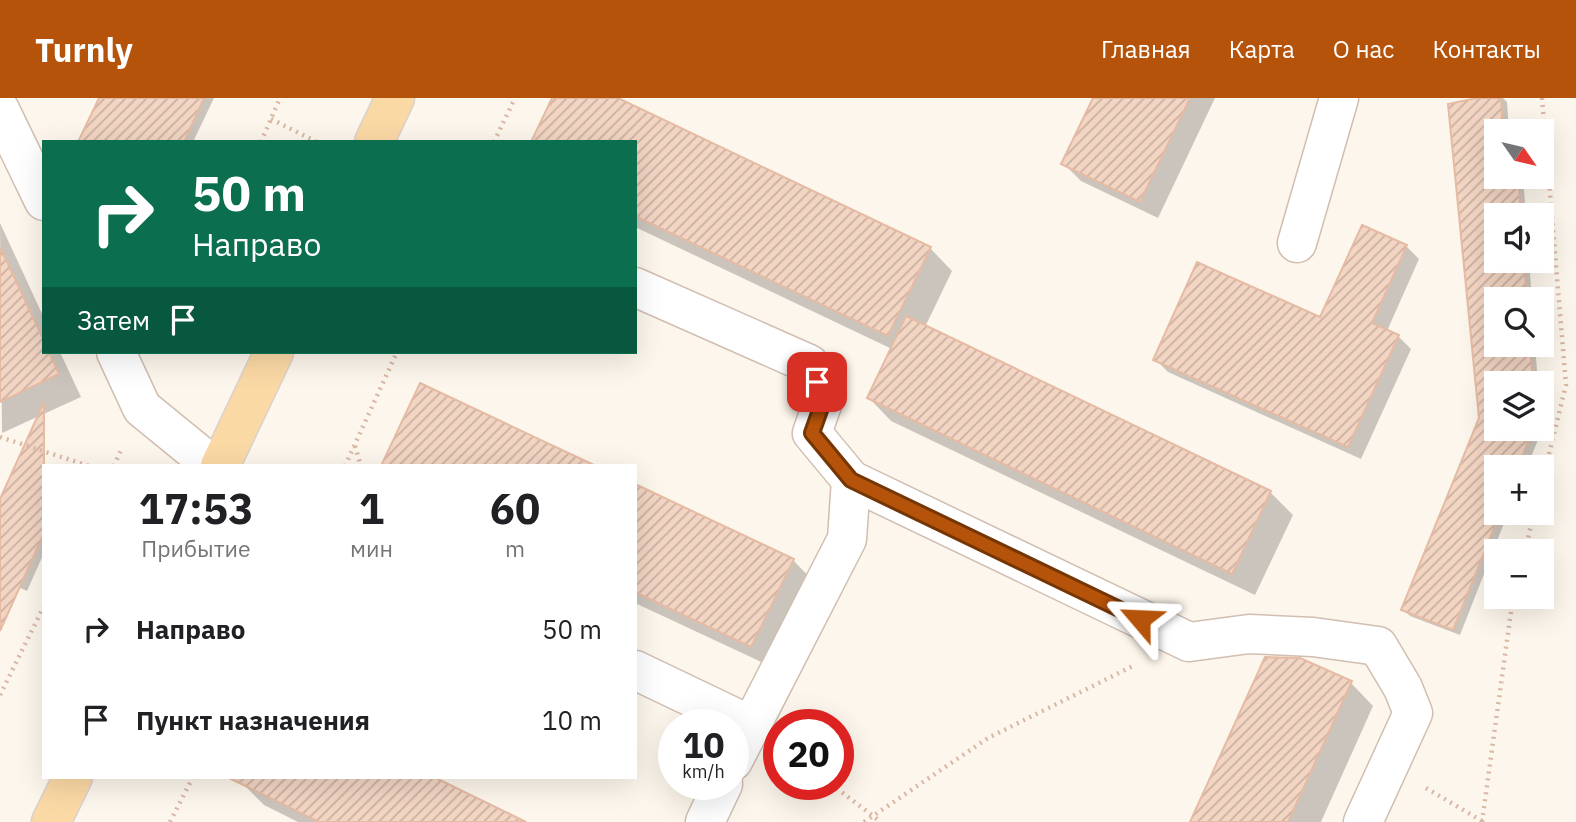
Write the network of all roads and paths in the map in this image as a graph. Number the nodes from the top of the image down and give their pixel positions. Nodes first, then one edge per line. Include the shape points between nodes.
1 (280, 98) edge
2 (395, 98) edge
3 (515, 98) edge
4 (1339, 98) edge
5 (1542, 98) edge
6 (0, 110) edge
7 (271, 119) junction
8 (262, 140) edge
9 (313, 140) edge
10 (375, 140) edge
11 (495, 140) edge
12 (42, 197) edge
13 (1297, 243) dead end
14 (637, 288) edge
15 (117, 354) edge
16 (273, 354) edge
17 (396, 354) edge
18 (0, 437) edge
19 (355, 445) junction
20 (1549, 455) edge
21 (83, 464) edge
22 (211, 464) edge
23 (221, 464) edge
24 (346, 464) edge
25 (360, 464) edge
26 (851, 480) junction
27 (1511, 609) edge
28 (42, 610) edge
29 (1189, 642) junction
30 (637, 671) edge
31 (0, 695) edge
32 (750, 724) joint
33 (1389, 766) junction
34 (72, 779) edge
35 (192, 779) edge
36 (715, 800) edge
37 (853, 800) edge
38 (873, 815) junction
39 (1482, 821) edge
40 (51, 822) edge
41 (170, 822) edge
42 (705, 822) edge
43 (864, 822) edge
44 (881, 822) edge
45 (1363, 822) edge

1 - 7 path
2 - 10 main road
3 - 11 path
4 - 13 lane
5 - 20 path via 1566,385
6 - 12 lane
7 - 8 path
7 - 9 path
14 - 26 lane via 809,364 824,399 812,433
15 - 22 lane via 142,408
16 - 23 main road
17 - 19 path
18 - 21 path
19 - 24 path
19 - 25 path
26 - 29 lane
26 - 32 lane via 847,539
27 - 39 path
28 - 31 path
29 - 33 lane via 1249,634 1378,646 1413,713
29 - 38 path via 988,737
30 - 32 lane
33 - 39 path
33 - 45 lane
34 - 40 main road
35 - 41 path
36 - 42 lane
37 - 38 path
38 - 43 path
38 - 44 path

